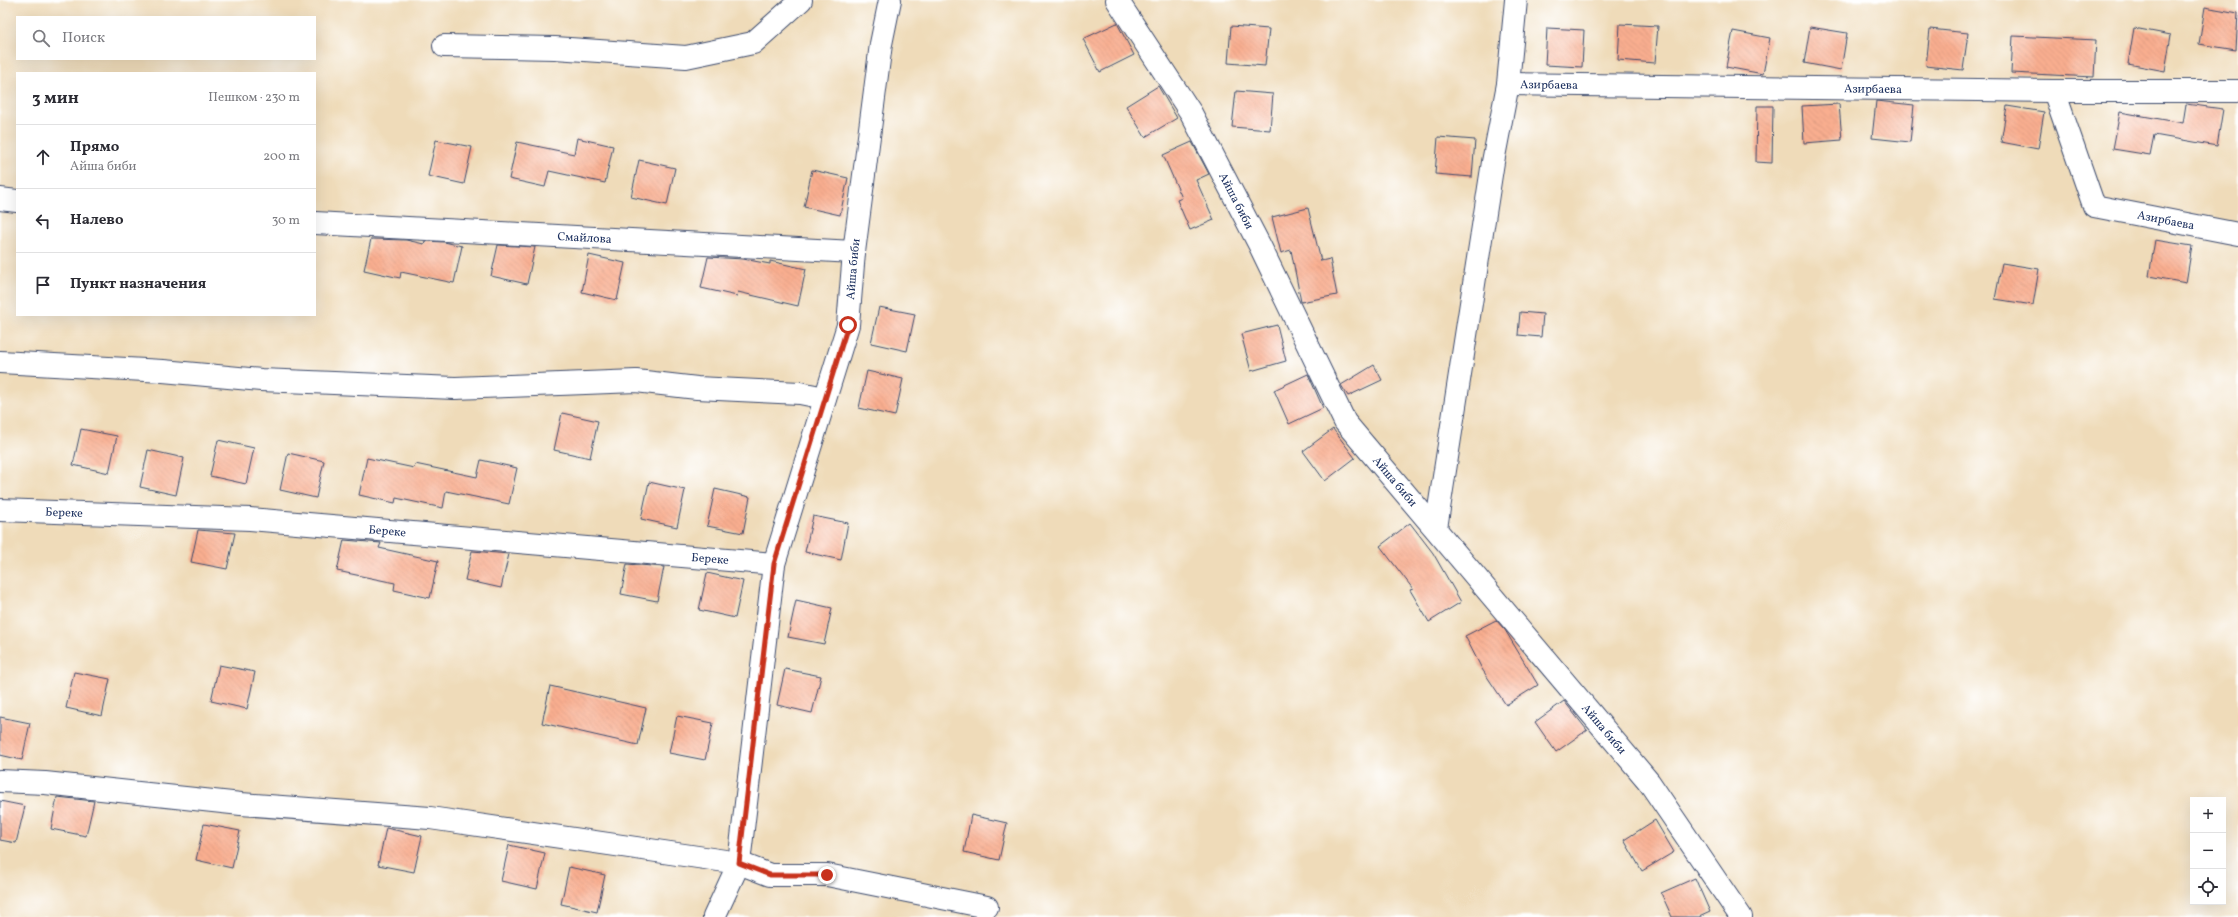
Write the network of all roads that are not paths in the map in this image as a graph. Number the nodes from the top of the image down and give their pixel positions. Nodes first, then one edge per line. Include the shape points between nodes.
1 (801, 0) edge
2 (890, 0) edge
3 (1117, 0) edge
4 (1516, 0) edge
5 (444, 46) dead end
6 (1508, 84) junction
7 (2054, 91) junction
8 (2238, 91) edge
9 (0, 200) edge
10 (16, 201) edge
11 (316, 223) edge
12 (2238, 234) edge
13 (854, 252) junction
14 (0, 362) edge
15 (825, 398) junction
16 (0, 510) edge
17 (1436, 528) junction
18 (774, 564) junction
19 (0, 781) edge
20 (739, 863) junction
21 (987, 907) dead end
22 (714, 917) edge
23 (1741, 917) edge

1 - 5 street via 753,43 686,56 555,48
2 - 13 street, Айша биби via 881,44
3 - 17 street, Айша биби via 1191,113 1260,246 1345,422
4 - 6 street
6 - 7 street, Азирбаева
6 - 17 street via 1492,162
7 - 8 street, Азирбаева
7 - 12 street, Азирбаева via 2094,206
9 - 10 street
11 - 13 street, Смайлова
13 - 15 street, Айша биби via 848,325
14 - 15 street via 163,371 261,380 447,388 636,381 698,388 800,393
15 - 18 street, Айша биби
16 - 18 street, Береке via 250,519
17 - 23 street, Айша биби via 1649,782
18 - 20 street, Айша биби
19 - 20 street via 45,783 240,804 430,818
20 - 21 street via 770,875 827,875
20 - 22 street, Айша биби

